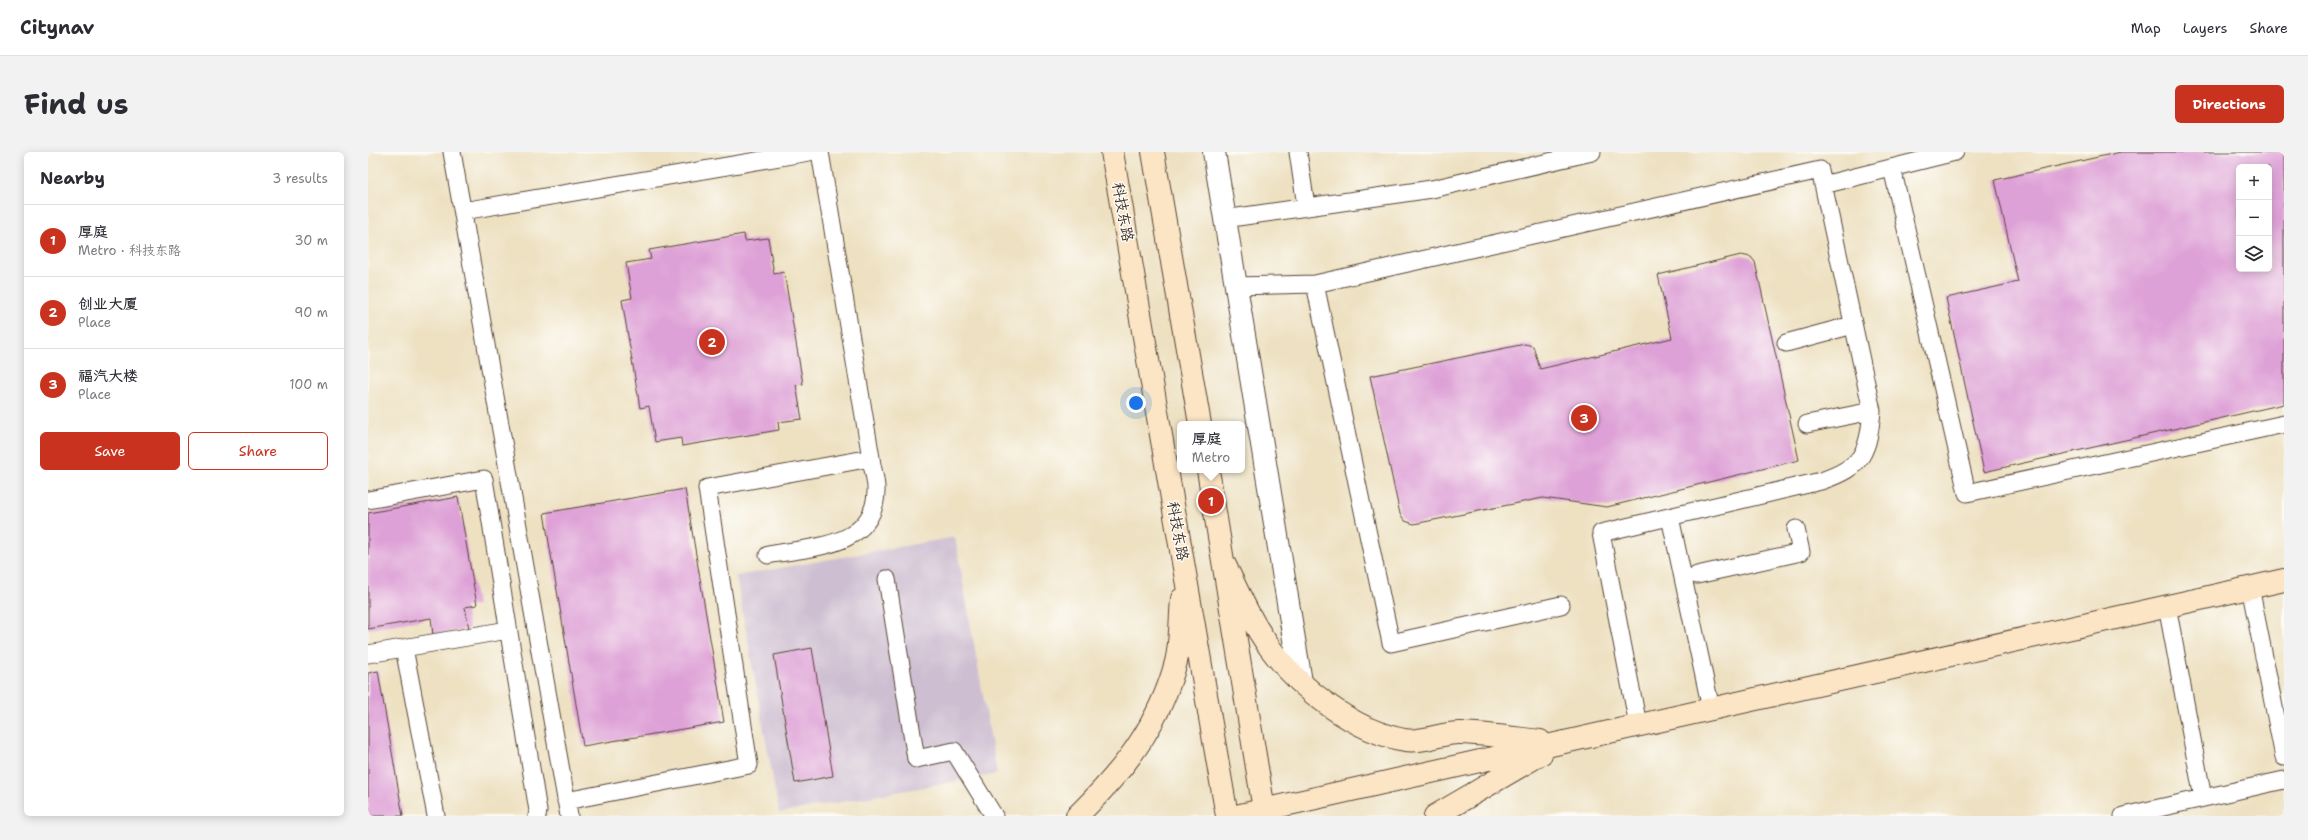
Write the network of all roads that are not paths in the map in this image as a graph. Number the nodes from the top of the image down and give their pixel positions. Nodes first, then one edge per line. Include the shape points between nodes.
1 (452, 152) edge
2 (809, 152) edge
3 (820, 152) edge
4 (1112, 152) edge
5 (1153, 152) edge
6 (1214, 152) edge
7 (1298, 152) edge
8 (1592, 152) edge
9 (1955, 152) edge
10 (1892, 168) junction
11 (1822, 184) junction
12 (1306, 206) junction
13 (462, 211) junction
14 (1224, 219) junction
15 (1315, 284) junction
16 (1235, 286) junction
17 (1853, 325) junction
18 (1786, 343) dead end
19 (1872, 411) junction
20 (1199, 421) edge
21 (1807, 424) dead end
22 (2284, 424) edge
23 (870, 458) junction
24 (1209, 473) edge
25 (368, 500) edge
26 (1670, 517) junction
27 (1796, 529) dead end
28 (768, 555) dead end
29 (1224, 563) junction
30 (1185, 572) junction
31 (1697, 575) dead end
32 (887, 579) dead end
33 (2284, 580) edge
34 (2250, 587) junction
35 (1561, 605) dead end
36 (2167, 606) junction
37 (508, 630) junction
38 (404, 648) junction
39 (368, 654) edge
40 (1301, 682) junction
41 (1711, 709) junction
42 (1638, 725) junction
43 (1559, 743) junction
44 (2284, 756) edge
45 (2284, 780) edge
46 (2203, 798) junction
47 (568, 808) edge
48 (1265, 813) edge
49 (436, 816) edge
50 (537, 816) edge
51 (994, 816) edge
52 (1077, 816) edge
53 (1227, 816) edge
54 (1236, 816) edge
55 (1435, 816) edge
56 (2123, 816) edge

1 - 13 lane
2 - 13 lane
3 - 23 lane
4 - 30 main road, 科技东路
5 - 20 main road
6 - 14 street
7 - 12 lane
8 - 12 lane via 1432,189
9 - 10 lane
10 - 11 lane
10 - 22 lane via 1967,493
11 - 15 lane via 1820,170
11 - 17 lane
12 - 14 lane
13 - 47 lane
14 - 16 street
15 - 16 lane
15 - 35 lane via 1391,643
16 - 40 street
17 - 18 lane
17 - 19 lane
19 - 21 lane
19 - 26 lane via 1870,434 1865,450 1856,463 1842,474 1797,488
23 - 28 lane via 876,491 869,520 861,529 837,542
23 - 47 lane via 706,488 749,765
24 - 29 main road
25 - 37 lane via 484,479
26 - 41 lane
26 - 42 lane via 1601,533
27 - 31 lane via 1801,552
29 - 40 main road via 1270,648
29 - 48 main road
30 - 52 main road via 1176,661 1159,713 1132,757
30 - 53 main road, 科技东路
32 - 51 lane via 916,759 954,751
33 - 34 main road
34 - 36 main road
34 - 44 lane
36 - 41 main road
36 - 46 lane
37 - 38 lane
37 - 50 lane
38 - 39 lane
38 - 49 lane
40 - 43 main road via 1342,714 1376,732 1406,741 1460,733
41 - 42 main road
42 - 43 main road
43 - 48 main road
43 - 55 main road
45 - 46 lane
46 - 56 lane
48 - 54 main road

